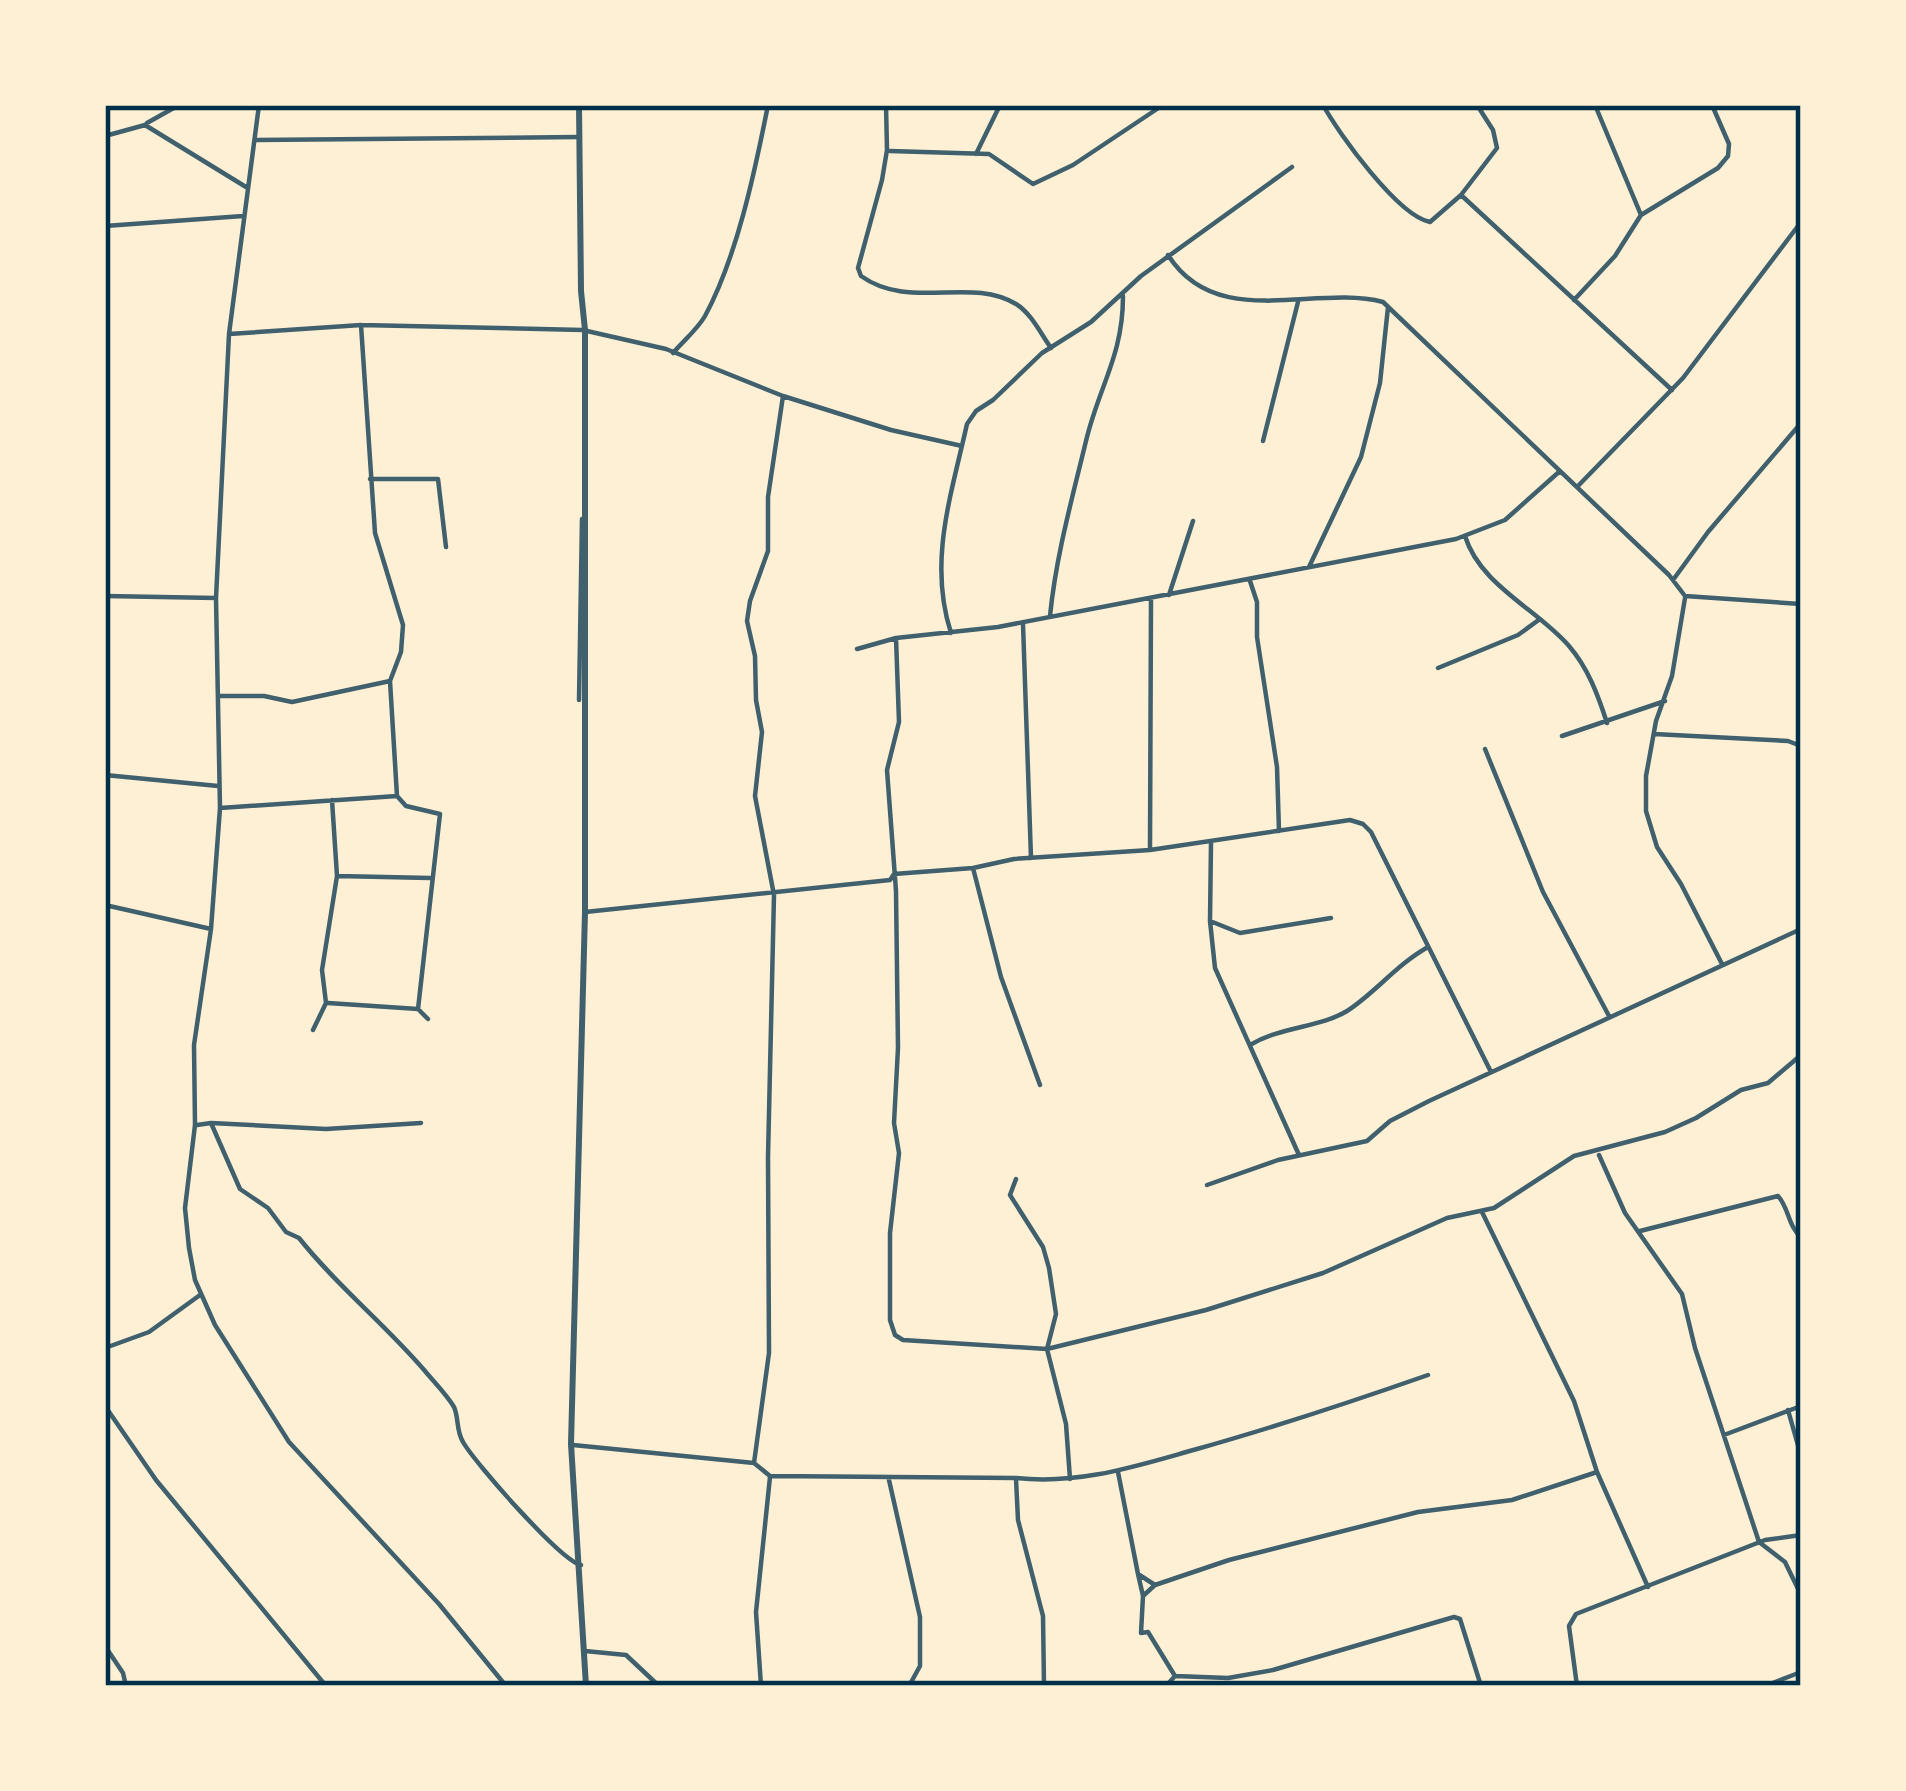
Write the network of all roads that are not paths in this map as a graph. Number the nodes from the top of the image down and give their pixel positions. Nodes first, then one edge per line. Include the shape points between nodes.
1 (178, 105) edge
2 (259, 105) edge
3 (579, 105) edge
4 (768, 105) edge
5 (886, 105) edge
6 (1000, 105) edge
7 (1163, 105) edge
8 (1323, 105) edge
9 (1477, 105) edge
10 (1595, 105) edge
11 (1712, 105) edge
12 (145, 124) junction
13 (105, 136) edge
14 (578, 137) junction
15 (256, 140) junction
16 (887, 150) junction
17 (976, 154) junction
18 (1292, 167) dead end
19 (246, 187) junction
20 (1461, 195) junction
21 (1641, 215) junction
22 (243, 216) junction
23 (1801, 221) edge
24 (105, 226) edge
25 (1168, 255) junction
26 (1123, 293) junction
27 (1574, 300) junction
28 (1298, 302) junction
29 (1388, 307) junction
30 (361, 325) junction
31 (585, 331) junction
32 (229, 334) junction
33 (1051, 348) junction
34 (673, 352) junction
35 (1672, 390) junction
36 (783, 396) junction
37 (1801, 423) edge
38 (1263, 441) dead end
39 (962, 446) junction
40 (1561, 472) junction
41 (370, 479) junction
42 (1577, 487) junction
43 (1193, 521) dead end
44 (1465, 536) junction
45 (446, 547) dead end
46 (1309, 567) junction
47 (1250, 579) junction
48 (1673, 580) junction
49 (1169, 595) junction
50 (105, 596) edge
51 (1685, 596) junction
52 (216, 598) junction
53 (1151, 598) junction
54 (1801, 604) edge
55 (1050, 616) junction
56 (1540, 620) junction
57 (1023, 621) junction
58 (951, 634) junction
59 (896, 638) junction
60 (857, 649) dead end
61 (1438, 668) dead end
62 (390, 681) junction
63 (216, 696) junction
64 (579, 700) dead end
65 (1665, 701) junction
66 (1607, 723) junction
67 (1654, 734) junction
68 (1562, 736) dead end
69 (1801, 746) edge
70 (1485, 749) dead end
71 (105, 776) edge
72 (218, 786) junction
73 (397, 796) junction
74 (332, 798) junction
75 (220, 808) junction
76 (1279, 831) junction
77 (1211, 842) junction
78 (1150, 850) junction
79 (1031, 858) junction
80 (973, 868) junction
81 (894, 874) junction
82 (337, 876) junction
83 (430, 878) junction
84 (774, 896) junction
85 (105, 905) edge
86 (585, 912) junction
87 (1330, 918) dead end
88 (1210, 921) junction
89 (211, 929) junction
90 (1801, 929) edge
91 (1428, 946) junction
92 (1722, 964) junction
93 (326, 1003) junction
94 (418, 1009) junction
95 (1609, 1016) junction
96 (428, 1019) dead end
97 (313, 1030) dead end
98 (1250, 1046) junction
99 (1801, 1055) edge
100 (1491, 1072) junction
101 (1040, 1085) dead end
102 (211, 1123) junction
103 (421, 1123) dead end
104 (195, 1125) junction
105 (1598, 1152) junction
106 (1299, 1155) junction
107 (1016, 1179) dead end
108 (1207, 1185) dead end
109 (1482, 1212) junction
110 (1639, 1232) junction
111 (1801, 1238) edge
112 (200, 1295) junction
113 (105, 1348) edge
114 (1047, 1349) junction
115 (1427, 1375) dead end
116 (105, 1406) edge
117 (1801, 1406) edge
118 (1788, 1408) junction
119 (1724, 1435) junction
120 (571, 1444) junction
121 (1801, 1456) edge
122 (754, 1462) junction
123 (1118, 1472) junction
124 (1597, 1472) junction
125 (770, 1476) junction
126 (1016, 1478) junction
127 (1070, 1479) junction
128 (889, 1480) junction
129 (1801, 1535) edge
130 (1760, 1542) junction
131 (581, 1565) junction
132 (1138, 1574) junction
133 (1155, 1585) junction
134 (1648, 1587) junction
135 (1801, 1595) edge
136 (1143, 1596) junction
137 (105, 1646) edge
138 (585, 1651) junction
139 (1801, 1672) edge
140 (1174, 1676) junction
141 (763, 1685) edge
142 (126, 1686) edge
143 (326, 1686) edge
144 (506, 1686) edge
145 (586, 1686) edge
146 (659, 1686) edge
147 (908, 1686) edge
148 (1044, 1686) edge
149 (1166, 1686) edge
150 (1481, 1686) edge
151 (1577, 1686) edge
152 (1766, 1686) edge

1 - 12 street
2 - 15 street
3 - 14 street
4 - 34 street via 704,319
5 - 16 street
6 - 17 street
7 - 17 street via 1033,184 1001,160
8 - 20 street via 1360,160 1417,218 1437,219
9 - 20 street via 1497,148
10 - 21 street
11 - 21 street via 1728,156
12 - 13 street
12 - 19 street
14 - 15 street
14 - 31 street
15 - 19 street
16 - 17 street
16 - 33 street via 861,276 912,295 994,296 1017,304
18 - 25 street
19 - 22 street
20 - 27 street
21 - 27 street
22 - 24 street
22 - 32 street
23 - 35 street
25 - 26 street
25 - 28 street via 1187,280 1219,293
26 - 33 street
26 - 55 street via 1121,341 1086,437
27 - 35 street
28 - 29 street via 1372,299
28 - 38 street
29 - 40 street
29 - 46 street via 1361,457
30 - 31 street
30 - 32 street
30 - 41 street
31 - 34 street
31 - 64 street
31 - 86 street
32 - 52 street
33 - 39 street via 976,411
34 - 36 street
35 - 42 street
36 - 39 street
36 - 84 street via 769,551 747,621 762,731 755,796
37 - 48 street
39 - 58 street via 938,568
40 - 42 street
40 - 44 street via 1505,520
41 - 45 street via 438,478
41 - 62 street via 375,533 404,625
42 - 48 street
43 - 49 street
44 - 46 street
44 - 56 street via 1478,563
46 - 47 street
47 - 49 street
47 - 76 street
48 - 51 street
49 - 53 street
50 - 52 street
51 - 54 street
51 - 65 street
52 - 63 street
53 - 55 street
53 - 78 street
55 - 57 street
56 - 61 street
56 - 66 street via 1583,665
57 - 58 street
57 - 79 street
58 - 59 street
59 - 60 street
59 - 81 street via 899,722 887,770
62 - 63 street via 301,701
62 - 73 street
63 - 72 street
65 - 66 street
65 - 67 street
66 - 68 street
67 - 69 street
67 - 92 street via 1644,794 1650,830
70 - 95 street via 1544,892
71 - 72 street
72 - 75 street
73 - 74 street
73 - 83 street via 440,814
74 - 75 street
74 - 82 street
75 - 89 street
76 - 77 street
76 - 91 street via 1364,824
77 - 78 street
77 - 88 street
78 - 79 street
79 - 80 street
80 - 81 street
80 - 101 street
81 - 84 street
81 - 114 street via 899,1153 892,1329 910,1341
82 - 83 street
82 - 93 street via 322,970
83 - 94 street
84 - 86 street
84 - 122 street via 769,1353
85 - 89 street
86 - 120 street
87 - 88 street via 1240,933
88 - 98 street via 1215,968
89 - 104 street via 194,1045
90 - 92 street
91 - 98 street via 1345,1012
91 - 100 street
92 - 95 street
93 - 94 street
93 - 97 street
94 - 96 street
95 - 100 street
98 - 106 street
99 - 105 street via 1768,1083 1696,1118
100 - 106 street via 1390,1120 1367,1141
102 - 103 street
102 - 104 street
102 - 131 street via 240,1189 391,1332 454,1408 459,1436 500,1493 569,1563
104 - 112 street via 185,1208
105 - 109 street via 1574,1156
105 - 110 street
106 - 108 street
107 - 114 street via 1013,1204 1049,1268 1056,1314
109 - 114 street via 1206,1310
109 - 124 street via 1574,1401
110 - 111 street via 1778,1196
110 - 119 street via 1682,1294
112 - 113 street via 149,1332
112 - 144 street via 302,1458
114 - 127 street
115 - 123 street
116 - 143 street
117 - 118 street
118 - 119 street
118 - 121 street
119 - 130 street
120 - 122 street
120 - 131 street
122 - 125 street
123 - 127 street
123 - 132 street
124 - 133 street via 1512,1500 1418,1512
124 - 134 street
125 - 128 street
125 - 141 street via 756,1612
126 - 127 street
126 - 128 street
126 - 148 street via 1018,1520 1043,1616
128 - 147 street via 920,1616 920,1666
129 - 130 street
130 - 134 street
130 - 135 street via 1785,1562
131 - 138 street
132 - 133 street
132 - 136 street
133 - 136 street
134 - 151 street via 1570,1619
136 - 140 street via 1141,1633 1148,1632
137 - 142 street
138 - 145 street
138 - 146 street via 626,1655
139 - 152 street
140 - 149 street
140 - 150 street via 1273,1670 1454,1617

